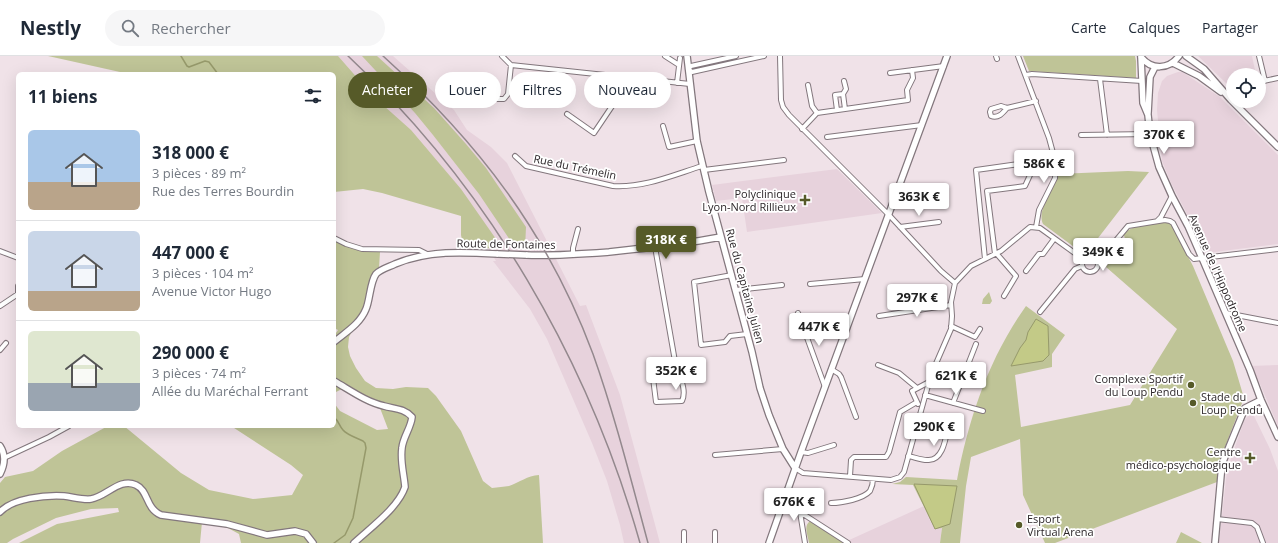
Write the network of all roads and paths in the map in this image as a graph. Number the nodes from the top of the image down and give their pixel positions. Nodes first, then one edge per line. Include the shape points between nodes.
1 (502, 56) edge
2 (664, 56) edge
3 (686, 56) edge
4 (736, 56) edge
5 (764, 56) edge
6 (780, 56) edge
7 (947, 56) edge
8 (1018, 56) edge
9 (1178, 56) edge
10 (1186, 56) edge
11 (1259, 56) edge
12 (680, 57) edge
13 (1141, 57) edge
14 (742, 58) edge
15 (1173, 63) junction
16 (511, 65) junction
17 (679, 65) junction
18 (944, 66) junction
19 (1155, 67) junction
20 (1262, 68) edge
21 (688, 69) junction
22 (912, 70) junction
23 (584, 73) edge
24 (890, 73) dead end
25 (1026, 75) junction
26 (1278, 78) edge
27 (1100, 79) junction
28 (844, 81) dead end
29 (1142, 81) junction
30 (1266, 81) edge
31 (671, 82) edge
32 (677, 83) junction
33 (690, 84) junction
34 (808, 85) dead end
35 (843, 94) junction
36 (1226, 94) edge
37 (1226, 96) edge
38 (501, 99) edge
39 (1036, 102) junction
40 (611, 108) edge
41 (1007, 108) dead end
42 (1240, 108) edge
43 (845, 109) junction
44 (837, 110) junction
45 (817, 113) junction
46 (567, 114) dead end
47 (1148, 116) junction
48 (922, 125) junction
49 (662, 126) dead end
50 (802, 129) junction
51 (1150, 134) junction
52 (1081, 135) dead end
53 (1107, 135) junction
54 (826, 137) dead end
55 (697, 141) junction
56 (1278, 147) edge
57 (515, 156) dead end
58 (784, 160) dead end
59 (703, 168) junction
60 (987, 191) junction
61 (978, 192) junction
62 (1172, 196) junction
63 (888, 215) junction
64 (1156, 221) junction
65 (939, 222) dead end
66 (1036, 227) junction
67 (578, 228) dead end
68 (900, 228) junction
69 (721, 237) junction
70 (336, 239) edge
71 (1054, 239) junction
72 (655, 247) junction
73 (1278, 249) edge
74 (0, 252) edge
75 (427, 254) junction
76 (995, 254) junction
77 (573, 255) junction
78 (16, 257) edge
79 (985, 259) junction
80 (1200, 259) junction
81 (1083, 260) junction
82 (1097, 260) junction
83 (1082, 266) junction
84 (1026, 271) dead end
85 (732, 275) junction
86 (865, 279) junction
87 (955, 283) junction
88 (810, 284) dead end
89 (782, 285) dead end
90 (736, 290) junction
91 (16, 295) edge
92 (1004, 296) dead end
93 (951, 305) junction
94 (0, 306) edge
95 (1040, 312) dead end
96 (798, 313) dead end
97 (1226, 313) junction
98 (879, 316) dead end
99 (1278, 323) edge
100 (951, 326) junction
101 (980, 329) dead end
102 (747, 334) junction
103 (336, 340) edge
104 (6, 342) dead end
105 (976, 344) dead end
106 (0, 350) edge
107 (878, 365) dead end
108 (676, 367) junction
109 (831, 369) junction
110 (336, 382) edge
111 (929, 382) junction
112 (825, 387) junction
113 (917, 388) junction
114 (925, 395) junction
115 (1261, 400) junction
116 (917, 402) junction
117 (952, 403) junction
118 (921, 409) junction
119 (984, 411) dead end
120 (856, 417) dead end
121 (949, 423) dead end
122 (65, 428) edge
123 (1278, 436) edge
124 (834, 445) dead end
125 (0, 446) edge
126 (783, 449) junction
127 (801, 452) junction
128 (716, 455) dead end
129 (908, 456) junction
130 (4, 458) junction
131 (795, 468) junction
132 (0, 474) edge
133 (850, 476) junction
134 (873, 478) junction
135 (784, 499) junction
136 (831, 503) dead end
137 (0, 512) edge
138 (800, 512) junction
139 (1217, 519) junction
140 (684, 532) dead end
141 (715, 532) dead end
142 (313, 543) edge
143 (354, 543) edge
144 (684, 543) edge
145 (715, 543) edge
146 (769, 543) edge
147 (805, 543) edge
148 (848, 543) edge
149 (1215, 543) edge
150 (1263, 543) edge

1 - 16 street
2 - 17 street
3 - 12 street
3 - 21 street, Rue du Capitaine Julien
4 - 21 street via 691,66
5 - 14 street
6 - 50 street via 783,107
7 - 18 street
8 - 25 street
9 - 15 street
10 - 36 street via 1204,70
11 - 20 street
12 - 17 street
13 - 19 street
13 - 29 street, Avenue de l'Hippodrome
14 - 21 street via 692,72
15 - 19 street
15 - 37 street via 1199,76
16 - 23 street
16 - 38 street via 508,94
17 - 32 street
18 - 22 street
18 - 48 street
19 - 47 street, Avenue de l'Hippodrome via 1150,77
21 - 33 street, Rue du Capitaine Julien
22 - 24 street
22 - 43 street via 913,78 907,90 908,100
25 - 27 street
25 - 39 street
26 - 30 street
27 - 29 street
27 - 53 street
28 - 35 street via 846,89
29 - 47 street, Avenue de l'Hippodrome via 1143,102
31 - 32 street
32 - 33 street
33 - 55 street, Rue du Capitaine Julien
34 - 45 street via 812,106
35 - 43 street
35 - 44 street via 835,95
39 - 41 street
39 - 66 street via 1049,138 1056,168 1055,178 1039,210
40 - 46 street via 594,133
42 - 56 street
43 - 44 street
44 - 45 street
45 - 50 street
47 - 51 street, Avenue de l'Hippodrome
48 - 54 street
48 - 63 street
49 - 55 street via 669,147
50 - 63 street
51 - 53 street
51 - 62 street, Avenue de l'Hippodrome via 1159,167
52 - 53 street
55 - 59 street, Rue du Capitaine Julien
57 - 59 street, Rue du Trémelin via 526,166 626,187
58 - 59 street, Rue du Trémelin
59 - 69 street, Rue du Capitaine Julien
60 - 61 street
60 - 61 street via 1024,186 1031,173 1030,164 976,170
60 - 76 street
61 - 79 street
62 - 64 street via 1161,217
62 - 80 street, Avenue de l'Hippodrome via 1188,226
63 - 68 street
63 - 86 street
64 - 80 street via 1174,223 1192,258
64 - 82 street via 1128,226
65 - 68 street
66 - 71 street
66 - 76 street via 1030,227
67 - 77 street
68 - 87 street
69 - 72 street, Route de Fontaines
69 - 85 street, Rue du Capitaine Julien
70 - 75 street via 362,249 418,250
71 - 81 street
71 - 84 street
72 - 77 street, Route de Fontaines
72 - 108 street
73 - 80 street
74 - 78 street
75 - 77 street, Route de Fontaines, bridge via 461,252
75 - 103 street, Route de Fontaines via 398,263 376,275 363,316
76 - 79 street
76 - 92 street via 1016,276
79 - 87 street via 971,266
80 - 97 street, Avenue de l'Hippodrome
81 - 82 street via 1091,256
81 - 83 street
82 - 83 street via 1097,267 1093,271 1085,271
83 - 95 street via 1075,269
85 - 90 street, Rue du Capitaine Julien
85 - 102 street via 694,282 701,345 725,342 730,336
86 - 88 street
86 - 109 street
87 - 93 street
89 - 90 street
90 - 102 street, Rue du Capitaine Julien
91 - 94 street
93 - 98 street
93 - 100 street
96 - 112 street
97 - 99 street
97 - 115 street, Avenue de l'Hippodrome
100 - 101 street via 975,337
100 - 111 street
102 - 126 street, Rue du Capitaine Julien via 760,388
104 - 106 street
105 - 117 street
107 - 113 street via 899,373
108 - 108 street via 684,390 682,401 656,402 653,378 655,373
109 - 112 street
109 - 120 street via 842,378
110 - 143 street via 368,401 408,412 412,417 402,447 403,491 394,505
111 - 113 street
111 - 114 street
112 - 127 street
113 - 116 street via 912,391
114 - 117 street
114 - 118 street
115 - 123 street, Avenue de l'Hippodrome
115 - 139 street via 1245,408 1222,464
116 - 118 street
116 - 133 street via 900,412 886,457 854,457 851,460
117 - 119 street
118 - 129 street
121 - 129 street via 939,456 934,460
122 - 130 street
124 - 127 street via 808,453
125 - 130 street
126 - 128 street
126 - 131 street, Rue du Capitaine Julien
127 - 131 street
129 - 134 street via 900,477 891,480
130 - 132 street
131 - 133 street via 803,473
131 - 135 street
133 - 134 street
134 - 136 street via 867,493 849,501
135 - 138 street
135 - 146 street
137 - 142 street via 9,504 33,498 96,498 126,483 136,485 142,490 152,510 161,515 227,524 267,534 295,531 306,534
138 - 147 street
138 - 148 street
139 - 149 street
139 - 150 street via 1252,523 1257,527
140 - 144 street
141 - 145 street

